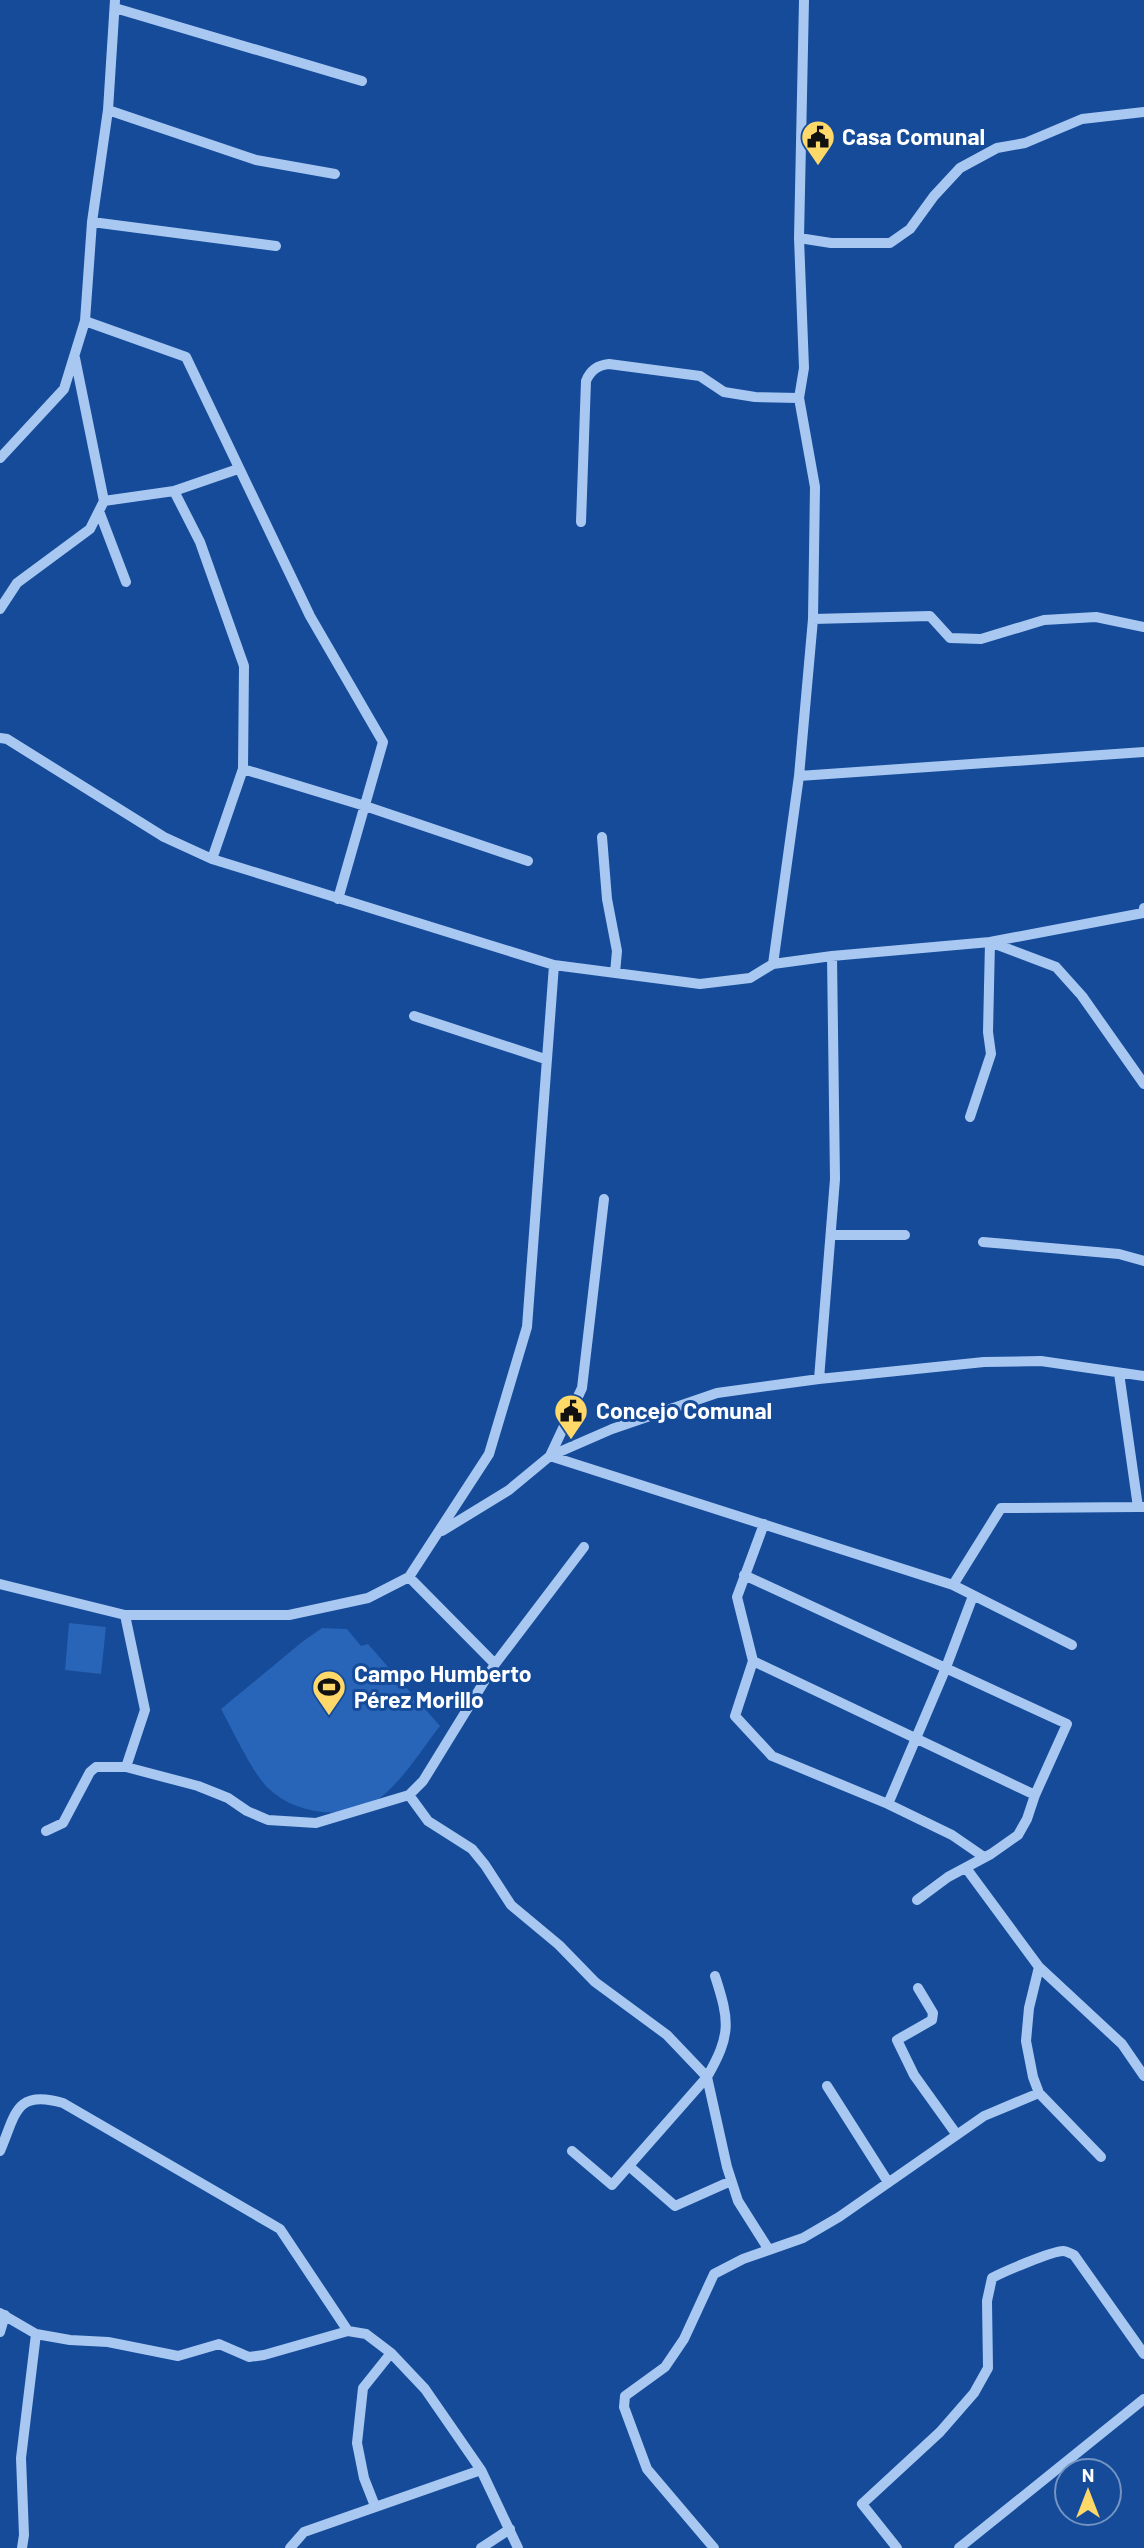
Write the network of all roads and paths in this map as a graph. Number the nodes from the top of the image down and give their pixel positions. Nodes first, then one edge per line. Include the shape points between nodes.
1 (804, 0) edge
2 (115, 4) edge
3 (362, 81) dead end
4 (108, 110) junction
5 (1144, 112) edge
6 (335, 174) dead end
7 (92, 222) junction
8 (799, 238) junction
9 (276, 246) dead end
10 (85, 321) junction
11 (74, 356) junction
12 (799, 398) junction
13 (0, 458) edge
14 (239, 468) junction
15 (174, 491) junction
16 (101, 506) junction
17 (581, 522) dead end
18 (126, 582) dead end
19 (0, 609) edge
20 (813, 619) junction
21 (1144, 627) edge
22 (0, 738) edge
23 (1144, 752) edge
24 (243, 769) junction
25 (799, 776) junction
26 (365, 806) junction
27 (602, 837) dead end
28 (212, 859) junction
29 (528, 861) dead end
30 (338, 899) junction
31 (1144, 908) edge
32 (990, 942) junction
33 (832, 956) junction
34 (773, 964) junction
35 (554, 965) junction
36 (615, 973) junction
37 (414, 1016) dead end
38 (545, 1059) junction
39 (1144, 1084) edge
40 (970, 1117) dead end
41 (604, 1199) dead end
42 (831, 1235) junction
43 (905, 1235) dead end
44 (983, 1242) dead end
45 (1144, 1261) edge
46 (1119, 1373) junction
47 (1144, 1376) edge
48 (819, 1379) junction
49 (550, 1456) junction
50 (1141, 1507) edge
51 (764, 1524) junction
52 (439, 1532) junction
53 (584, 1547) dead end
54 (744, 1575) junction
55 (410, 1577) junction
56 (0, 1584) edge
57 (953, 1585) junction
58 (973, 1596) junction
59 (125, 1615) junction
60 (1072, 1645) dead end
61 (753, 1661) junction
62 (495, 1664) junction
63 (945, 1670) junction
64 (916, 1738) junction
65 (126, 1767) junction
66 (1035, 1794) junction
67 (410, 1795) junction
68 (887, 1804) junction
69 (46, 1830) dead end
70 (984, 1857) junction
71 (965, 1868) junction
72 (917, 1900) dead end
73 (1039, 1968) junction
74 (715, 1976) dead end
75 (918, 1988) dead end
76 (1144, 2076) edge
77 (707, 2077) junction
78 (827, 2086) dead end
79 (1039, 2093) junction
80 (957, 2135) junction
81 (0, 2151) edge
82 (572, 2151) dead end
83 (1101, 2157) dead end
84 (630, 2168) junction
85 (731, 2181) junction
86 (888, 2182) junction
87 (769, 2250) junction
88 (3, 2314) edge
89 (348, 2331) junction
90 (0, 2332) edge
91 (36, 2334) junction
92 (391, 2353) junction
93 (1144, 2354) edge
94 (1144, 2399) edge
95 (481, 2470) junction
96 (375, 2506) junction
97 (510, 2529) junction
98 (22, 2548) edge
99 (290, 2548) edge
100 (481, 2548) edge
101 (518, 2548) edge
102 (714, 2548) edge
103 (897, 2548) edge
104 (959, 2548) edge

1 - 8 street
2 - 3 street
2 - 4 street
4 - 6 street via 256,160
4 - 7 street
5 - 8 street via 1082,119 1025,143 997,148 960,168 910,229 890,243
7 - 9 street
7 - 10 street
8 - 12 street via 804,368
10 - 11 street
10 - 14 street via 186,357
11 - 13 street via 64,389
11 - 16 street
12 - 17 street via 724,391 700,376 609,364 598,367 586,381
12 - 20 street via 815,487
14 - 15 street
14 - 26 street via 310,616 383,742
15 - 16 street
15 - 24 street via 200,542 244,666
16 - 18 street
16 - 19 street via 90,529 17,583
20 - 21 street via 930,616 950,638 971,639 1057,619 1096,617
20 - 25 street
22 - 28 street via 164,837
23 - 25 street
24 - 26 street
24 - 28 street
25 - 34 street
26 - 29 street
26 - 30 street
27 - 36 street via 617,951
28 - 30 street
30 - 35 street
31 - 32 street via 1143,913
32 - 33 street
32 - 39 street via 1056,967
32 - 40 street via 991,1054
33 - 34 street
33 - 42 street via 835,1179
34 - 36 street via 750,978 700,984
35 - 36 street
35 - 38 street
37 - 38 street
38 - 52 street via 527,1327 489,1454
41 - 49 street via 582,1388
42 - 43 street
42 - 48 street
44 - 45 street via 1119,1254
46 - 47 street
46 - 48 street via 1041,1362 984,1362
46 - 50 street
48 - 49 street via 717,1394 612,1429
49 - 51 street
49 - 52 street via 509,1490
50 - 57 street via 1001,1508
51 - 54 street
51 - 57 street
52 - 55 street
53 - 62 street
54 - 61 street via 737,1597
54 - 63 street
55 - 59 street via 368,1598 289,1615
55 - 62 street
56 - 59 street
57 - 58 street
58 - 60 street
58 - 63 street
59 - 65 street via 145,1710
61 - 64 street
61 - 68 street via 735,1716 772,1756
62 - 67 street
63 - 64 street
63 - 66 street via 1067,1724
64 - 66 street
64 - 68 street
65 - 67 street via 198,1786 268,1820 316,1823
65 - 69 street via 96,1767 63,1823
66 - 70 street via 1018,1835
67 - 77 street via 428,1821 472,1849 512,1905 595,1982 667,2035
68 - 70 street via 952,1835
70 - 71 street
71 - 72 street
71 - 73 street
73 - 76 street via 1122,2044
73 - 79 street via 1026,2041
74 - 77 street via 728,2026 721,2053
75 - 80 street via 933,2013 932,2020 897,2040 914,2075
77 - 84 street
77 - 85 street
78 - 86 street
79 - 80 street via 984,2116
79 - 83 street
80 - 86 street
81 - 89 street via 24,2102 45,2098 63,2103 280,2229
82 - 84 street via 612,2185
84 - 85 street via 676,2206
85 - 87 street via 738,2201
86 - 87 street via 803,2238
87 - 102 street via 714,2274 684,2339 665,2367 625,2396 624,2407 648,2469
88 - 90 street
88 - 91 street
89 - 91 street via 249,2357 219,2344 178,2356
89 - 92 street via 366,2334
91 - 98 street via 21,2458
92 - 95 street via 425,2389
92 - 96 street via 363,2388 357,2443
93 - 103 street via 1074,2255 1051,2253 992,2278 987,2301 988,2368 974,2393 940,2432 863,2504
94 - 104 street
95 - 96 street
95 - 97 street
96 - 99 street via 304,2532
97 - 100 street
97 - 101 street

